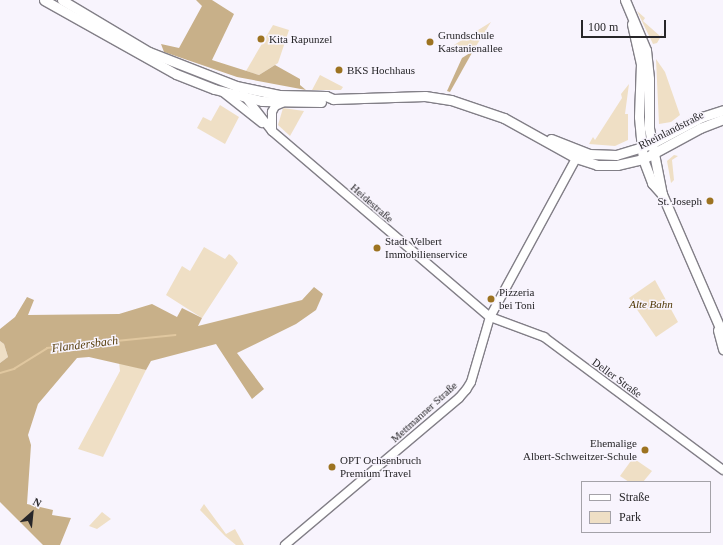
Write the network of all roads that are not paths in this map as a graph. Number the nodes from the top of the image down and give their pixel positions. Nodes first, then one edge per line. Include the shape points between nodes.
1 (44, 0) edge
2 (62, 0) edge
3 (625, 0) edge
4 (632, 19) junction
5 (236, 86) junction
6 (223, 92) junction
7 (333, 98) junction
8 (247, 99) junction
9 (282, 103) junction
10 (723, 110) edge
11 (723, 119) edge
12 (272, 131) junction
13 (652, 144) junction
14 (642, 148) junction
15 (578, 154) junction
16 (654, 155) junction
17 (643, 159) junction
18 (662, 194) junction
19 (490, 317) junction
20 (717, 324) junction
21 (723, 335) edge
22 (723, 349) edge
23 (723, 470) edge
24 (285, 545) edge

1 - 6 main road, Rheinlandstraße via 126,48 187,79
2 - 5 main road, Rheinlandstraße via 149,52 215,80
3 - 4 main road
4 - 13 main road via 643,40 648,62 649,128
4 - 14 main road via 641,64 639,117
5 - 7 main road, Rheinlandstraße via 276,95
5 - 8 street, Heidestraße
6 - 8 main road, Rheinlandstraße
6 - 12 street
7 - 9 main road, Rheinlandstraße via 327,102
7 - 15 main road, Rheinlandstraße via 400,96 409,92 476,107
8 - 9 main road, Rheinlandstraße
8 - 12 street, Heidestraße
9 - 12 street via 275,106 272,112
10 - 13 main road, Rheinlandstraße via 702,117
11 - 16 main road, Rheinlandstraße via 700,128
12 - 19 street, Heidestraße
13 - 14 main road, Rheinlandstraße
13 - 16 main road
14 - 15 main road, Rheinlandstraße via 608,156
14 - 17 main road
15 - 17 main road, Rheinlandstraße via 610,166
15 - 19 street, Mettmanner Straße
16 - 17 main road, Rheinlandstraße
16 - 18 main road
17 - 18 main road via 652,183
18 - 20 main road
19 - 23 street, Deller Straße via 544,337
19 - 24 street, Mettmanner Straße via 471,382 459,398
20 - 21 main road
20 - 22 main road

